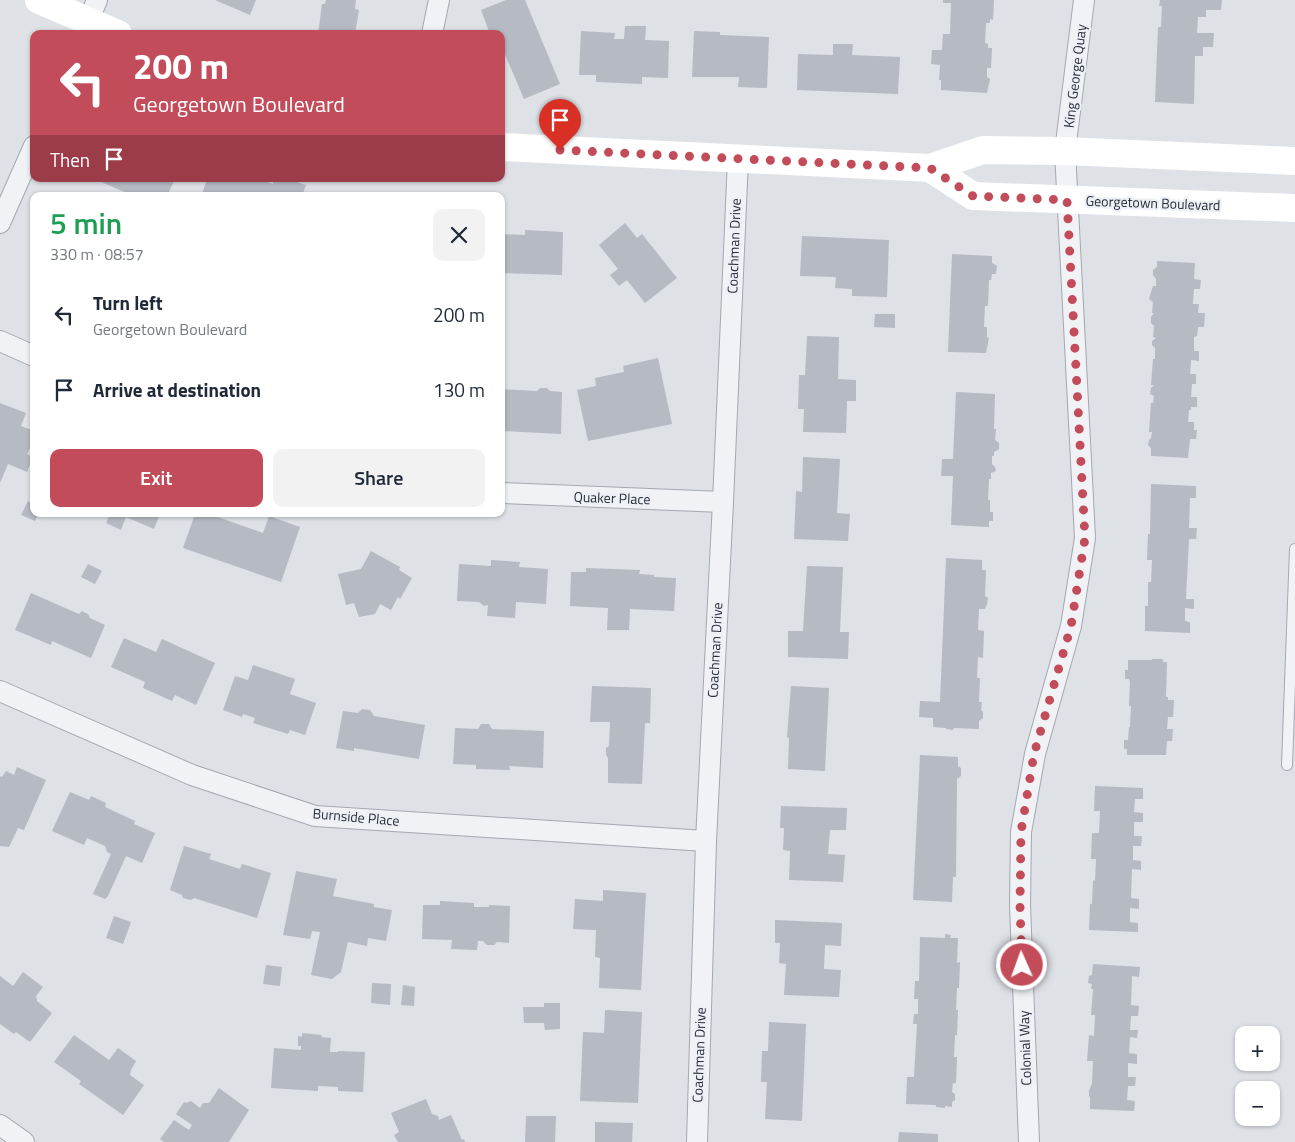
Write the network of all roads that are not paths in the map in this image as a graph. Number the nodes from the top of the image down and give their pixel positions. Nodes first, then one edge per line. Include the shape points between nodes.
1 (39, 0) edge
2 (439, 0) edge
3 (1084, 0) edge
4 (90, 18) edge
5 (111, 30) edge
6 (433, 30) edge
7 (505, 147) edge
8 (1065, 151) junction
9 (30, 155) edge
10 (738, 159) junction
11 (1295, 162) edge
12 (930, 168) junction
13 (1067, 200) junction
14 (1295, 208) edge
15 (0, 223) edge
16 (0, 341) edge
17 (30, 354) edge
18 (505, 493) edge
19 (723, 502) junction
20 (1295, 550) edge
21 (0, 691) edge
22 (1287, 765) dead end
23 (706, 841) junction
24 (0, 1125) edge
25 (24, 1142) edge
26 (696, 1142) edge
27 (1029, 1142) edge

1 - 4 street
2 - 6 street
3 - 8 street, King George Quay
4 - 5 street
7 - 10 street
8 - 11 street
8 - 12 street via 983,150
8 - 13 street, Colonial Way
9 - 15 street
10 - 12 street
10 - 19 street, Coachman Drive
12 - 13 street, Georgetown Boulevard via 973,196
13 - 14 street, Georgetown Boulevard
13 - 27 street, Colonial Way via 1085,538 1071,626 1034,754 1021,832 1020,906
16 - 17 street
18 - 19 street, Quaker Place
19 - 23 street, Coachman Drive
20 - 22 lane
21 - 23 street, Burnside Place via 192,775 315,816
23 - 26 street, Coachman Drive
24 - 25 street

